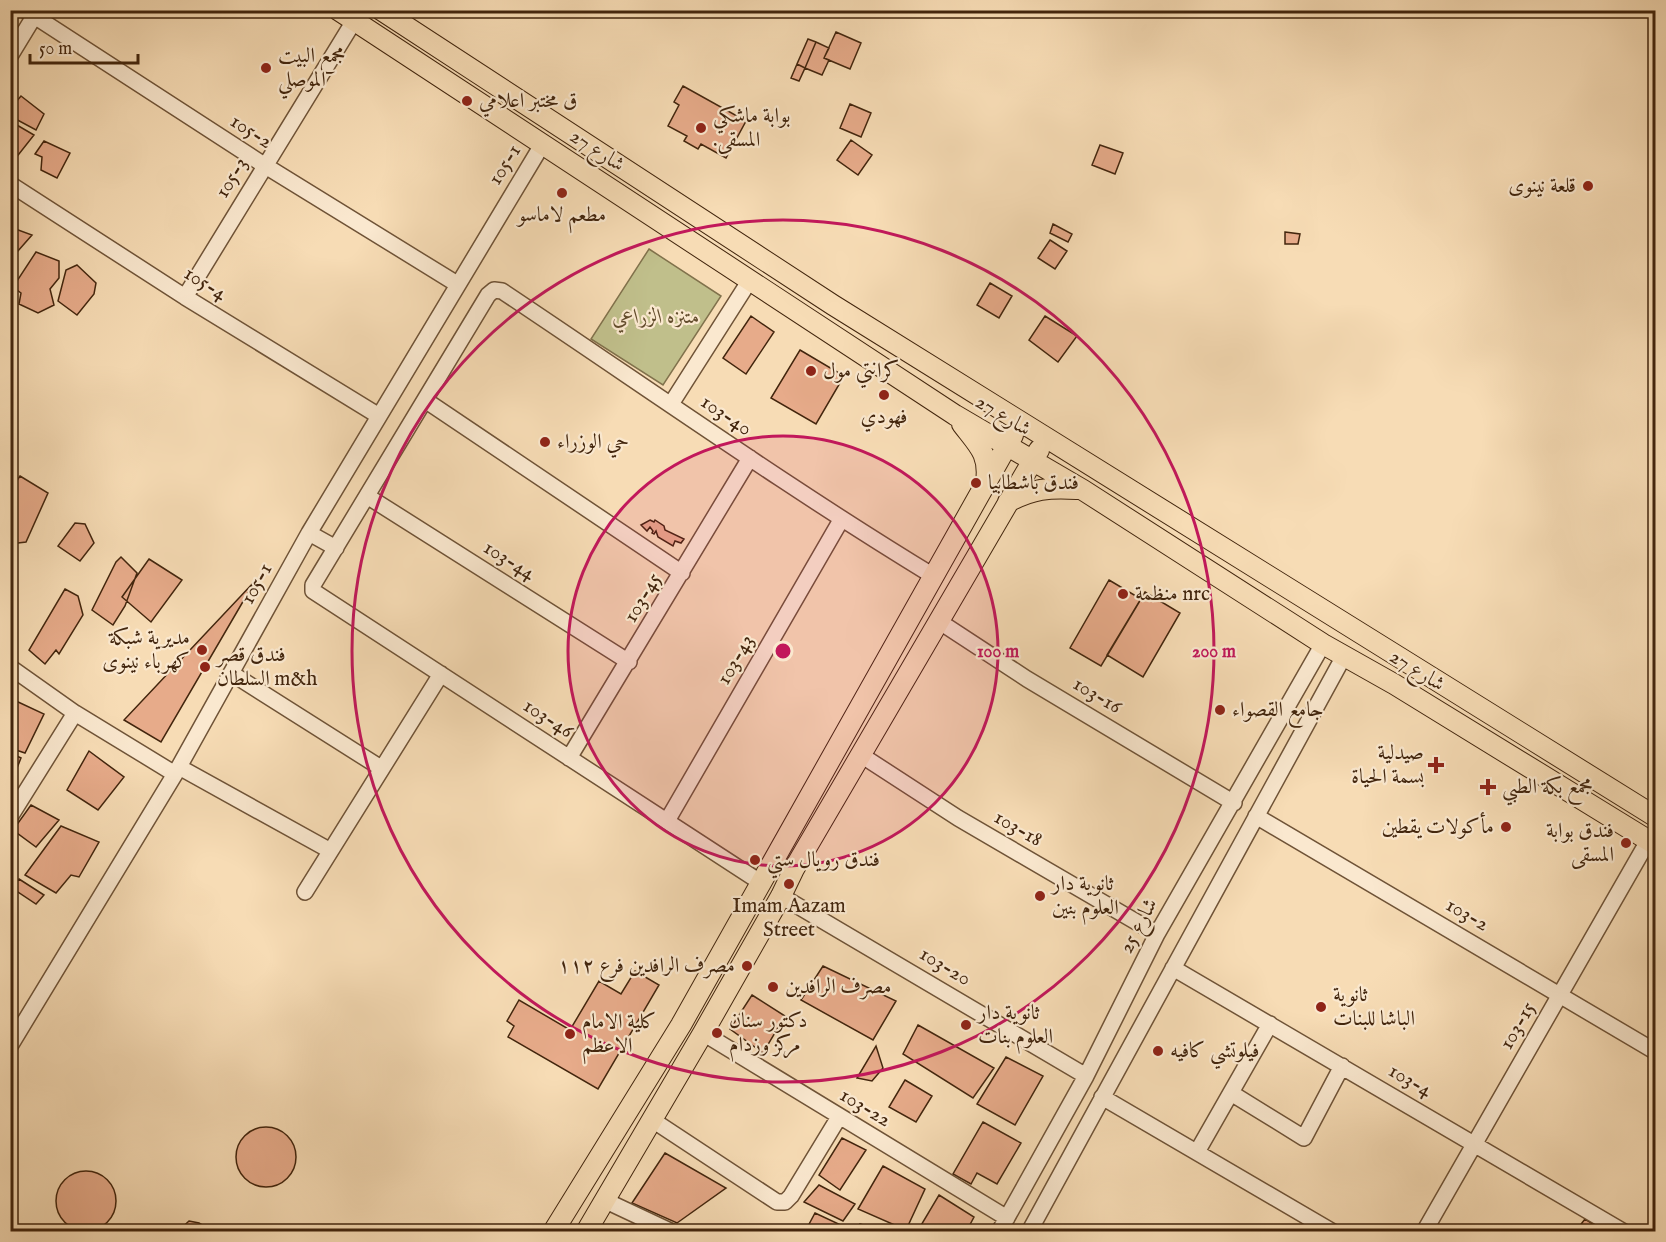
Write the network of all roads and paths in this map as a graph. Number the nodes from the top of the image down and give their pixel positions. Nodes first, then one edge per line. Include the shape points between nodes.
1 (381, 10) edge
2 (32, 12) edge
3 (346, 16) edge
4 (10, 56) edge
5 (542, 145) junction
6 (264, 165) junction
7 (10, 184) edge
8 (750, 280) junction
9 (457, 284) junction
10 (185, 297) junction
11 (425, 400) junction
12 (671, 404) junction
13 (955, 415) junction
14 (379, 416) junction
15 (1020, 423) junction
16 (1046, 438) junction
17 (1007, 446) junction
18 (750, 458) junction
19 (1032, 461) junction
20 (986, 483) junction
21 (1083, 490) junction
22 (367, 496) junction
23 (1008, 502) junction
24 (842, 520) junction
25 (309, 533) junction
26 (336, 548) junction
27 (682, 573) junction
28 (934, 577) junction
29 (940, 621) junction
30 (1323, 644) junction
31 (1344, 656) junction
32 (629, 662) junction
33 (10, 667) edge
34 (231, 673) junction
35 (441, 674) junction
36 (75, 713) junction
37 (861, 755) junction
38 (569, 758) junction
39 (381, 768) junction
40 (177, 770) junction
41 (1234, 803) junction
42 (1256, 816) junction
43 (10, 817) edge
44 (1656, 817) edge
45 (667, 822) junction
46 (1652, 843) edge
47 (329, 850) junction
48 (760, 882) junction
49 (305, 892) dead end
50 (782, 896) junction
51 (1157, 934) junction
52 (1173, 968) junction
53 (1561, 994) junction
54 (1270, 1024) junction
55 (703, 1033) junction
56 (10, 1046) edge
57 (1656, 1052) edge
58 (1342, 1066) junction
59 (1086, 1076) junction
60 (1231, 1093) junction
61 (1102, 1097) junction
62 (839, 1117) junction
63 (651, 1119) junction
64 (1475, 1143) junction
65 (1197, 1152) junction
66 (604, 1200) junction
67 (1007, 1218) junction
68 (1031, 1231) edge
69 (553, 1232) edge
70 (586, 1232) edge
71 (672, 1232) edge
72 (999, 1232) edge
73 (1333, 1232) edge
74 (1424, 1232) edge
75 (1624, 1232) edge

1 - 15 main road, شارع 27
2 - 4 street
2 - 6 street, 105-2
3 - 5 main road, شارع 27
3 - 6 street, 105-3
5 - 8 main road, شارع 27
5 - 9 street, 105-1
6 - 9 street, 105-2
6 - 10 street, 105-3
7 - 10 street, 105-4
8 - 12 street
8 - 13 main road, شارع 27
9 - 14 street, 105-1
10 - 14 street, 105-4
11 - 12 street, 103-40 via 488,295 495,290
11 - 22 street
11 - 27 street
12 - 18 street, 103-40
13 - 17 main road, شارع 27
13 - 20 main road via 985,453
14 - 25 street, 105-1
15 - 16 main road, شارع 27
15 - 17 main road
16 - 19 main road
16 - 44 main road, شارع 27
17 - 19 main road, شارع 27
17 - 20 main road
18 - 24 street, 103-40
18 - 27 street, 103-45
19 - 21 main road, شارع 27
19 - 23 main road
20 - 28 main road
21 - 23 main road via 1045,487
21 - 30 main road, شارع 27
22 - 26 street
22 - 32 street, 103-44
23 - 29 main road
24 - 28 street, 103-40
24 - 45 street, 103-43
25 - 26 street
25 - 34 street, 105-1
26 - 35 street, 103-46 via 313,591
27 - 32 street, 103-45
28 - 48 main road
29 - 37 main road
29 - 41 street, 103-16
30 - 31 main road, شارع 27
30 - 41 street, شارع 25
31 - 42 street
31 - 46 main road, شارع 27
32 - 38 street, 103-45
33 - 36 street
34 - 39 street
34 - 40 street, 105-1
35 - 38 street, 103-46
35 - 39 street
36 - 40 street
36 - 43 street
37 - 50 main road via 794,868
37 - 51 street, 103-18 via 958,818
38 - 45 street, 103-46
39 - 47 street
40 - 47 street
40 - 56 street, 105-1
41 - 51 street, شارع 25
42 - 52 street
42 - 53 street, 103-2
45 - 48 street, 103-46
46 - 53 street, 103-15
47 - 49 street
48 - 69 main road via 681,1025
50 - 55 main road
50 - 59 street, 103-20
51 - 59 street, شارع 25
52 - 54 street, 103-4
52 - 61 street
53 - 57 street, 103-2
53 - 64 street, 103-15
54 - 58 street, 103-4
54 - 60 street
55 - 62 street, 103-22
55 - 63 main road
58 - 60 street via 1304,1138
58 - 64 street, 103-4
59 - 67 street, شارع 25
60 - 65 street
61 - 65 street
61 - 68 street
62 - 63 street via 785,1202 777,1202
62 - 67 street, 103-22
63 - 66 main road
64 - 74 street, 103-15
64 - 75 street, 103-4
65 - 73 street
66 - 70 main road
66 - 71 street
67 - 72 street, شارع 25

